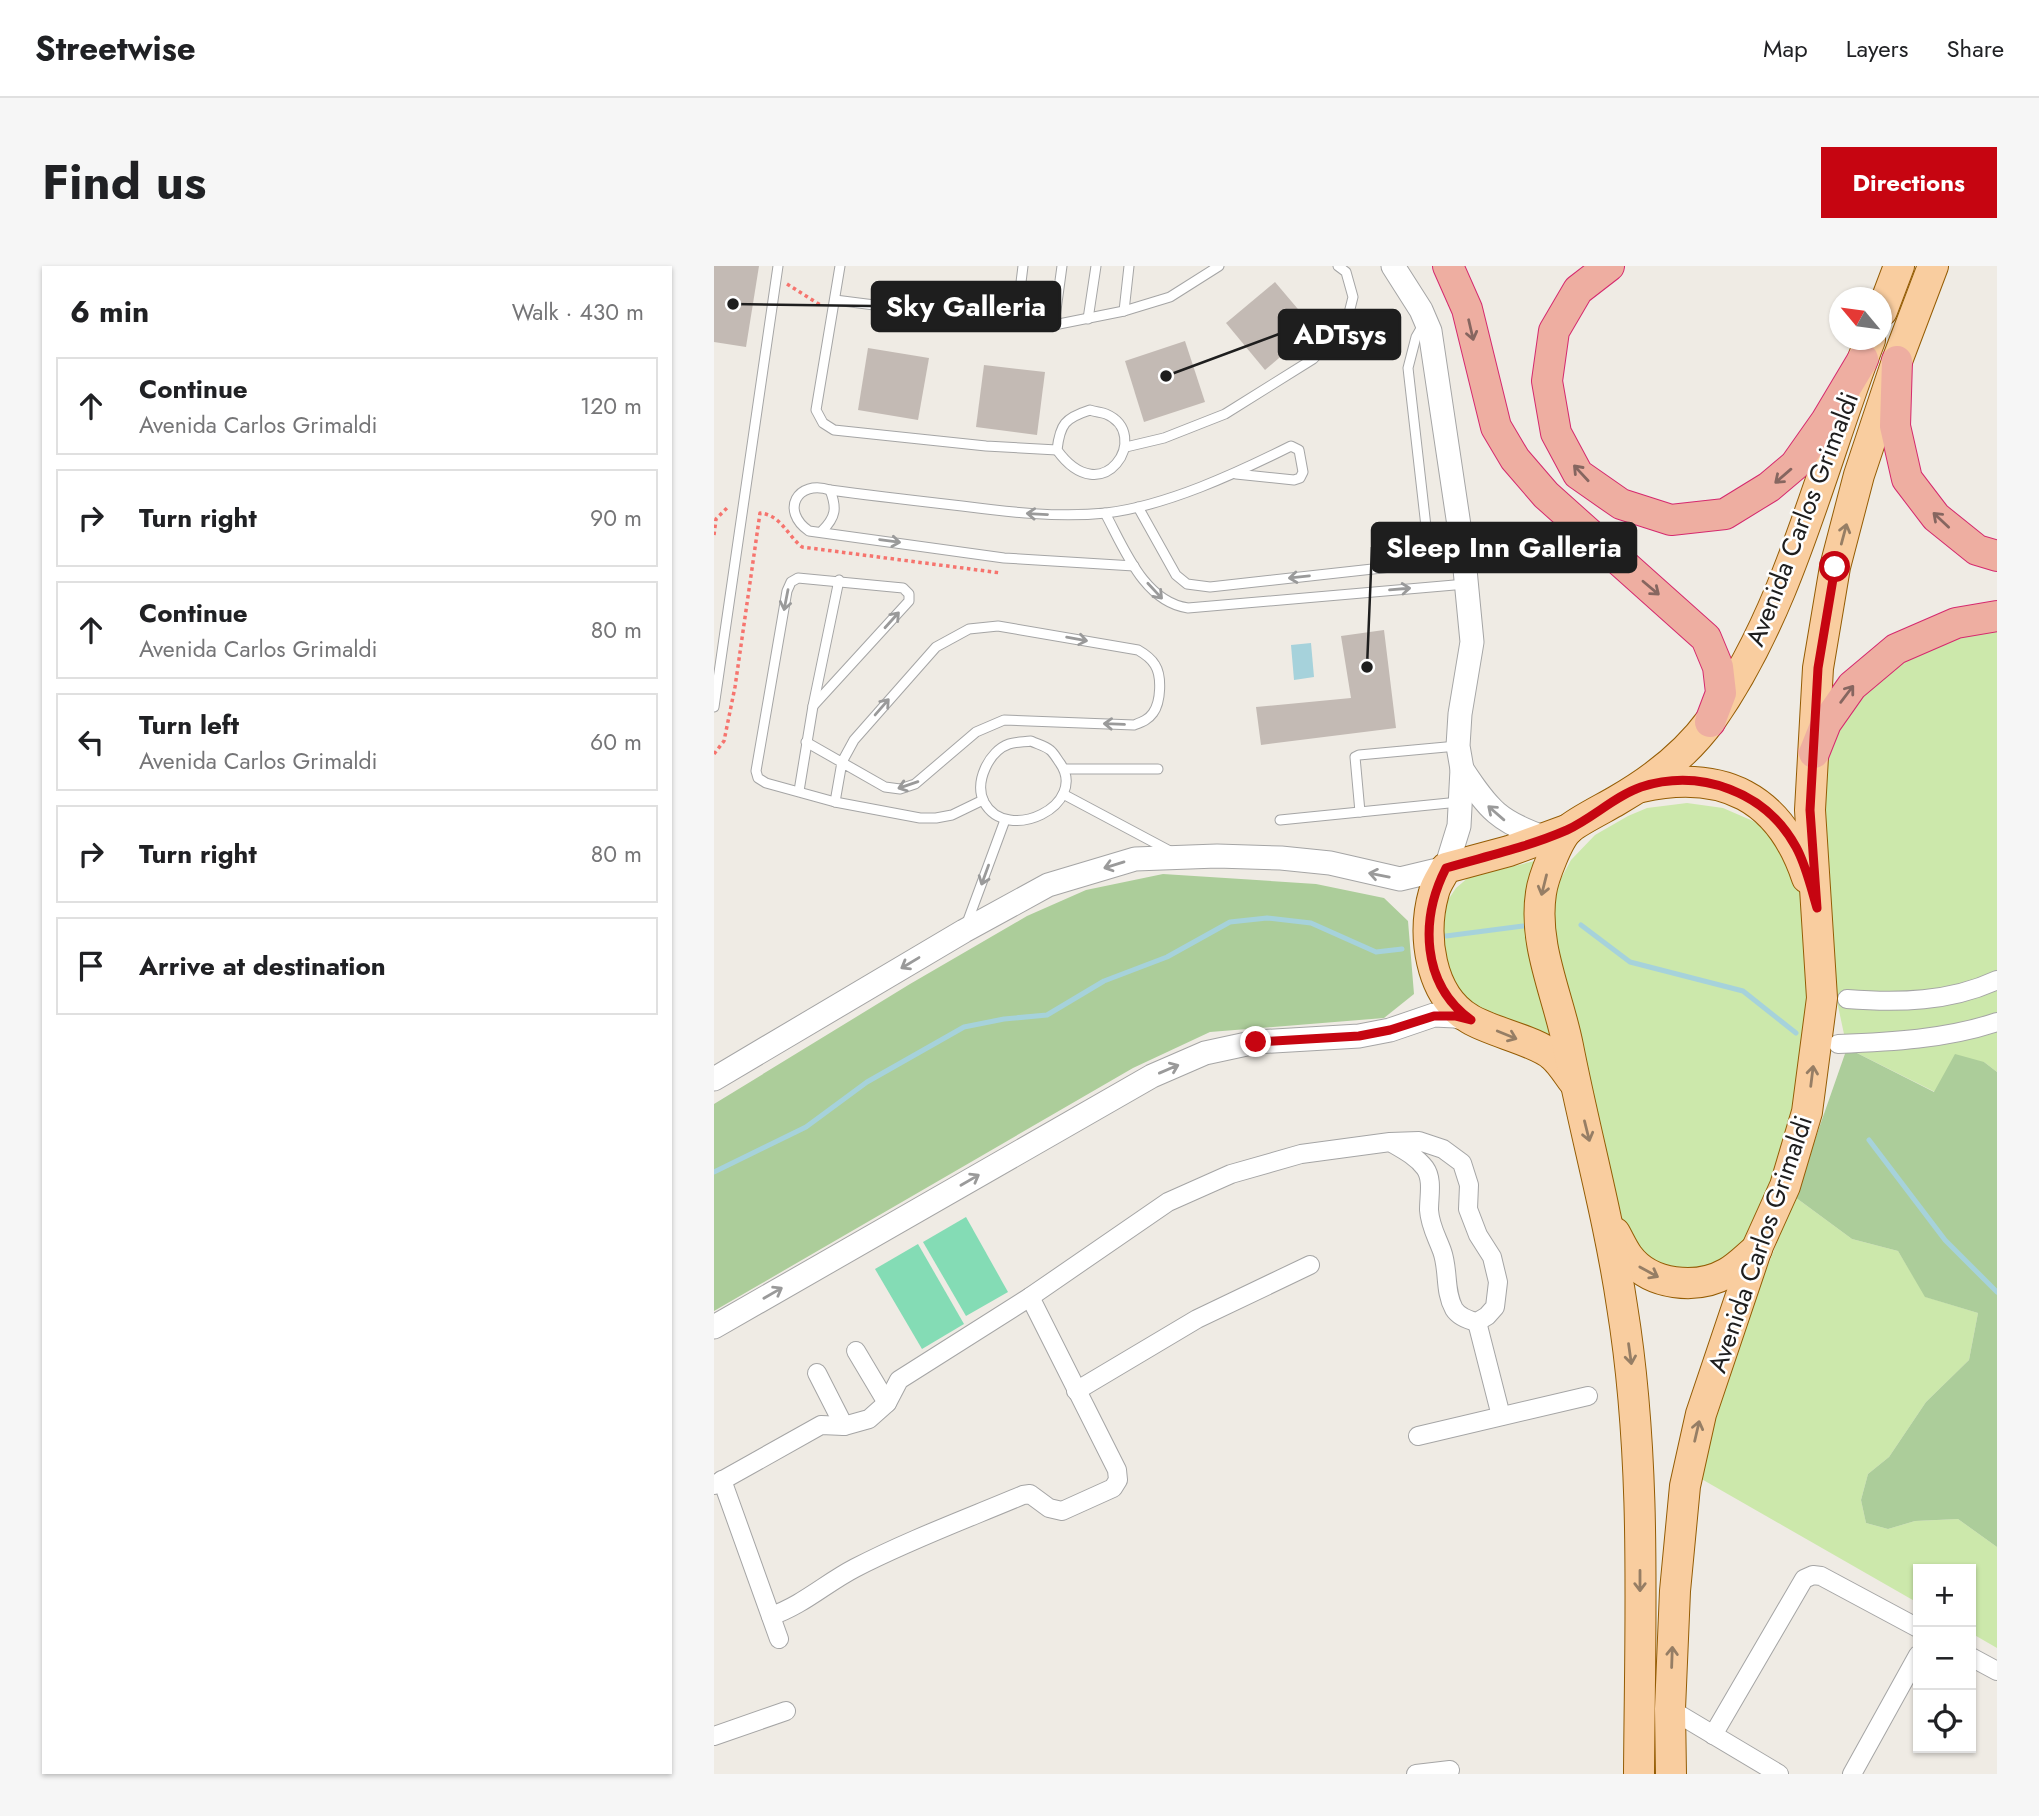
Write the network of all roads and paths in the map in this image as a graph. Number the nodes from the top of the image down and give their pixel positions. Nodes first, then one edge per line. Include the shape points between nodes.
1 (778, 266) edge
2 (840, 266) edge
3 (1023, 266) edge
4 (1062, 266) edge
5 (1096, 266) edge
6 (1129, 266) edge
7 (1219, 266) edge
8 (1338, 266) edge
9 (1393, 266) edge
10 (1448, 266) edge
11 (1608, 266) edge
12 (1899, 266) edge
13 (1933, 266) edge
14 (776, 277) junction
15 (1891, 287) edge
16 (835, 300) junction
17 (1124, 311) junction
18 (831, 312) junction
19 (1088, 319) junction
20 (1425, 320) junction
21 (1016, 323) junction
22 (1054, 326) junction
23 (1866, 350) edge
24 (1867, 350) edge
25 (1897, 361) junction
26 (1126, 447) junction
27 (1057, 450) junction
28 (1236, 474) junction
29 (830, 490) junction
30 (1138, 507) junction
31 (727, 508) dead end
32 (760, 513) dead end
33 (1105, 513) junction
34 (822, 531) junction
35 (714, 534) edge
36 (1997, 556) edge
37 (1464, 559) junction
38 (1430, 562) junction
39 (1134, 566) junction
40 (839, 580) junction
41 (1467, 583) junction
42 (1997, 616) edge
43 (813, 706) junction
44 (714, 707) edge
45 (1710, 722) junction
46 (806, 742) junction
47 (1458, 746) junction
48 (1814, 753) junction
49 (714, 754) edge
50 (842, 762) junction
51 (1064, 769) junction
52 (1158, 769) dead end
53 (1462, 769) junction
54 (1639, 788) junction
55 (799, 791) junction
56 (1063, 794) junction
57 (983, 800) junction
58 (835, 802) junction
59 (1461, 802) junction
60 (1360, 812) junction
61 (1005, 820) junction
62 (1280, 820) dead end
63 (1558, 833) junction
64 (1181, 857) junction
65 (1446, 868) junction
66 (1817, 908) junction
67 (964, 931) junction
68 (1997, 980) edge
69 (1847, 999) dead end
70 (1471, 1020) junction
71 (1997, 1022) edge
72 (1838, 1044) dead end
73 (714, 1079) edge
74 (1573, 1081) junction
75 (1390, 1142) junction
76 (1608, 1220) junction
77 (1757, 1248) junction
78 (1310, 1265) dead end
79 (1030, 1297) junction
80 (1477, 1322) junction
81 (714, 1327) edge
82 (856, 1351) dead end
83 (817, 1373) dead end
84 (1076, 1391) junction
85 (1588, 1396) dead end
86 (887, 1403) junction
87 (1501, 1416) junction
88 (844, 1426) junction
89 (1418, 1436) dead end
90 (718, 1483) edge
91 (771, 1616) junction
92 (1916, 1627) edge
93 (779, 1639) dead end
94 (1976, 1660) edge
95 (1913, 1664) edge
96 (1997, 1671) edge
97 (1670, 1709) junction
98 (786, 1711) dead end
99 (1713, 1735) junction
100 (714, 1736) edge
101 (1450, 1770) dead end
102 (1416, 1774) edge
103 (1639, 1774) edge
104 (1671, 1774) edge
105 (1779, 1774) edge
106 (1852, 1774) edge

1 - 14 lane
2 - 16 lane
3 - 21 lane
4 - 22 lane
5 - 19 lane
6 - 17 lane
7 - 17 lane via 1170,297
8 - 26 lane via 1346,272 1353,297 1346,325 1313,359 1225,414
9 - 20 street
10 -> 45 highway via 1466,309 1496,427 1546,495 1706,638 1718,667 1721,693
23 -> 11 highway via 1795,465 1769,487 1725,514 1671,520 1621,505 1578,474 1556,433 1547,381 1554,331 1578,290
12 - 15 main road
13 - 25 main road, Avenida Carlos Grimaldi
14 - 18 path
14 - 44 lane
16 - 18 lane
16 - 21 lane
17 - 19 lane
18 - 27 lane via 816,410 822,422 834,430
19 - 22 lane
20 - 37 street
20 - 38 lane via 1408,368
21 - 22 lane
24 - 45 main road, Avenida Carlos Grimaldi via 1758,643
36 -> 25 highway via 1977,550 1936,517 1907,479 1895,426
48 -> 25 main road, Avenida Carlos Grimaldi via 1818,668 1835,567 1859,475
26 - 27 lane via 1119,463 1094,474 1068,466
26 - 27 lane via 1121,428 1108,415 1090,410 1072,416 1059,431
28 - 28 lane via 1300,478 1299,450 1291,446
28 - 30 lane
33 -> 29 lane via 1009,512
29 - 34 lane via 836,505 833,520
29 - 34 lane via 805,489 793,512 809,531
30 - 33 lane
38 -> 30 lane via 1210,587 1187,584 1176,575
31 - 35 path via 716,519
32 - 49 path via 735,687 724,741
33 - 39 lane
34 -> 39 lane via 1004,558
37 - 38 lane
37 - 41 street
39 -> 41 lane via 1159,596 1173,606 1188,608
40 - 43 lane
43 -> 40 lane via 909,601 903,588
40 -> 55 lane via 797,578 787,590 756,771 766,783
41 - 47 street via 1472,642
48 -> 42 highway via 1826,723 1852,686 1896,649 1956,623
43 - 46 lane
45 - 54 main road, Avenida Carlos Grimaldi
46 - 50 lane
46 - 55 lane
47 - 53 street
47 - 60 lane via 1355,757
48 - 66 main road, Avenida Carlos Grimaldi via 1810,810
50 -> 50 lane via 854,740 936,647 969,629 998,626 1139,650 1157,667 1160,689 1155,710 1134,725 1004,720 976,732 915,785 900,789 885,787
50 - 58 lane
51 - 52 lane
51 - 56 lane
51 - 57 lane via 1051,750 1031,741 1009,744 990,757 982,778
53 - 59 street
63 -> 53 street via 1504,821 1484,802
54 - 63 main road, Avenida Carlos Grimaldi
54 - 66 main road via 1689,780 1728,787 1749,798 1770,814 1797,849
55 - 58 lane
56 - 61 lane via 1053,808 1038,817
56 - 64 lane
57 - 58 lane via 936,818
57 - 61 lane
59 - 60 lane
59 - 65 street via 1455,845
60 - 62 lane
61 -> 67 lane
63 - 65 main road, Avenida Carlos Grimaldi
63 -> 74 main road, Avenida Carlos Grimaldi via 1541,892 1541,941
65 -> 64 street via 1400,879 1331,863
64 -> 67 street via 1135,859 1048,886
65 - 70 main road, Avenida Carlos Grimaldi via 1434,890 1429,944 1441,985 1456,1009
77 -> 66 main road, Avenida Carlos Grimaldi via 1785,1186 1807,1111 1822,998
67 -> 73 street
68 - 69 street via 1943,998
70 -> 74 main road, Avenida Carlos Grimaldi via 1552,1054
81 -> 70 street via 1153,1076 1205,1054 1256,1042 1359,1036 1434,1016
71 - 72 street via 1970,1032
74 -> 76 main road, Avenida Carlos Grimaldi
75 - 79 street via 1301,1154 1219,1180 1168,1202
75 - 80 street via 1426,1169 1433,1233 1442,1251 1449,1294 1455,1311
75 - 80 street via 1419,1141 1443,1149 1462,1163 1469,1185 1468,1209 1492,1257 1497,1282 1495,1307
76 -> 77 main road via 1628,1257 1669,1281 1693,1283 1718,1277
76 -> 103 main road, Avenida Carlos Grimaldi via 1632,1371 1639,1468
97 -> 77 main road, Avenida Carlos Grimaldi via 1685,1486 1701,1414
78 - 84 street via 1197,1319
79 - 84 street
79 - 86 street via 899,1380
80 - 87 street
82 - 86 street
83 - 88 street
84 - 91 street via 1117,1470 1113,1488 1062,1511 1030,1494 1023,1495 886,1552
85 - 87 street
86 - 88 street via 869,1419
87 - 89 street
88 - 90 street via 821,1425
90 - 91 street
91 - 93 street
92 - 99 street via 1821,1576 1804,1579
94 - 96 street
95 - 106 street
97 - 99 street
97 - 104 main road, Avenida Carlos Grimaldi
98 - 100 street
99 - 105 street
101 - 102 street

